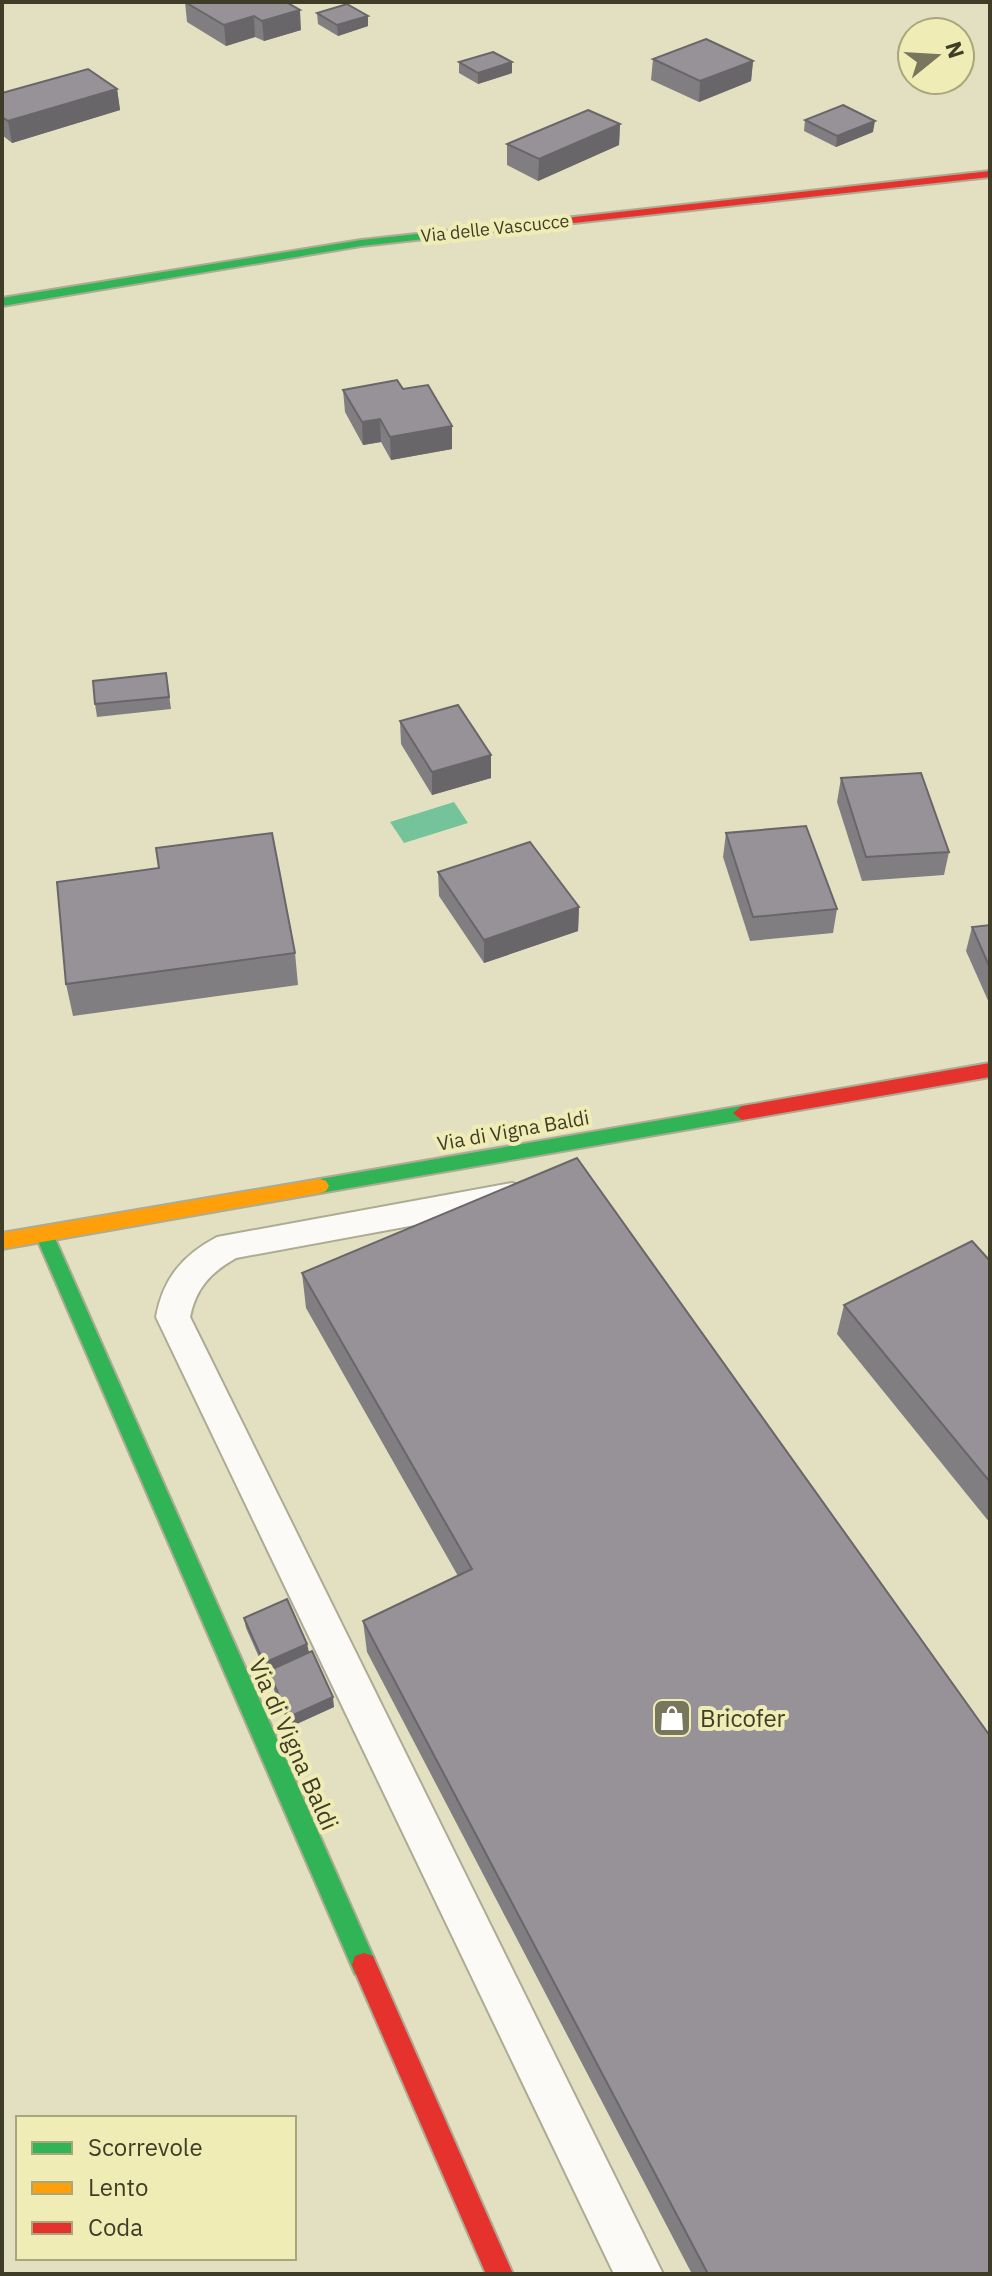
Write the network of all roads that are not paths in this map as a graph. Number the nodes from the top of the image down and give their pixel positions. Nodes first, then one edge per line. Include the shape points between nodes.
1 (990, 174) edge
2 (2, 302) edge
3 (990, 1070) edge
4 (551, 1189) edge
5 (44, 1234) junction
6 (2, 1241) edge
7 (500, 2274) edge
8 (639, 2274) edge

1 - 2 street, Via delle Vascucce via 337,246
3 - 5 street, Via di Vigna Baldi
4 - 8 lane via 229,1246 187,1275 176,1295 173,1317
5 - 6 street, Via di Vigna Baldi
5 - 7 street, Via di Vigna Baldi

